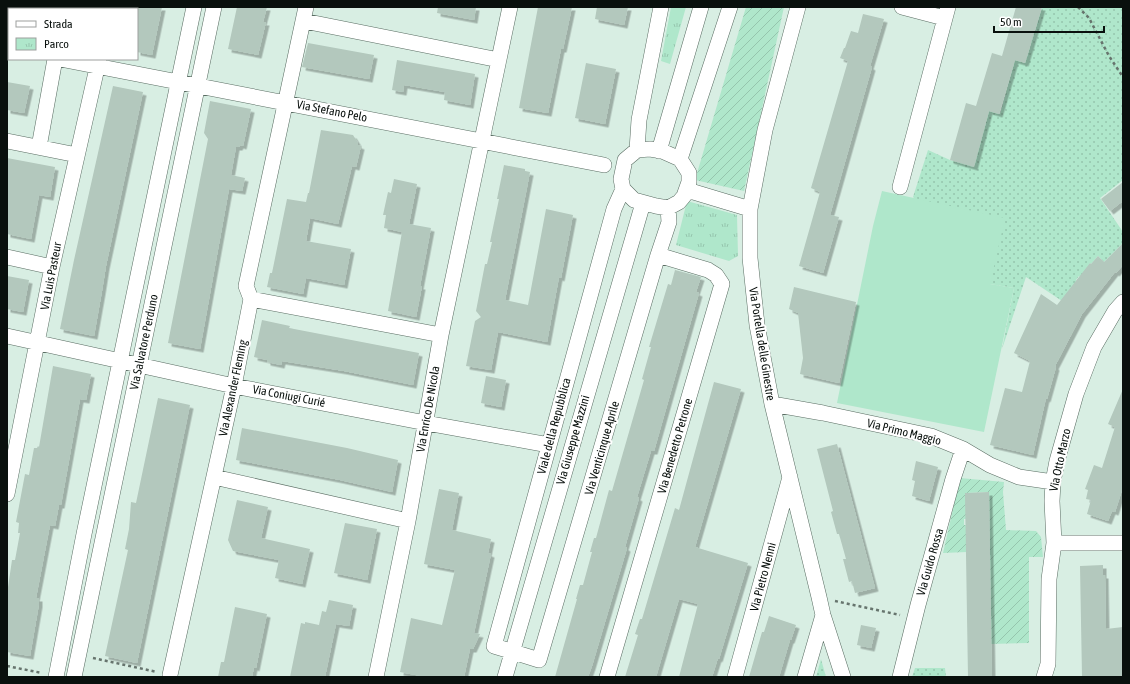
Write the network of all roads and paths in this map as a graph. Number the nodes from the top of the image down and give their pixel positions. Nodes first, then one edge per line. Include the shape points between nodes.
1 (194, 7) edge
2 (214, 7) edge
3 (510, 7) edge
4 (661, 7) edge
5 (701, 7) edge
6 (730, 7) edge
7 (798, 7) edge
8 (902, 7) edge
9 (1078, 7) edge
10 (946, 13) edge
11 (305, 14) edge
12 (55, 60) edge
13 (70, 60) edge
14 (499, 60) junction
15 (98, 63) edge
16 (1123, 77) edge
17 (178, 82) junction
18 (197, 85) junction
19 (286, 102) junction
20 (7, 140) edge
21 (482, 141) junction
22 (39, 147) junction
23 (637, 150) junction
24 (659, 150) junction
25 (77, 155) junction
26 (680, 159) junction
27 (625, 160) junction
28 (604, 165) junction
29 (622, 184) junction
30 (900, 187) dead end
31 (687, 190) junction
32 (643, 203) junction
33 (668, 208) junction
34 (750, 209) junction
35 (658, 255) junction
36 (7, 257) edge
37 (52, 267) junction
38 (251, 299) junction
39 (1123, 302) edge
40 (441, 335) junction
41 (7, 336) edge
42 (38, 342) junction
43 (120, 360) junction
44 (139, 365) junction
45 (234, 386) junction
46 (772, 404) junction
47 (426, 423) junction
48 (549, 445) junction
49 (963, 449) junction
50 (11, 452) edge
51 (790, 476) junction
52 (214, 477) junction
53 (1053, 482) junction
54 (7, 494) edge
55 (408, 521) junction
56 (1054, 543) junction
57 (1123, 543) edge
58 (820, 597) junction
59 (823, 615) junction
60 (914, 619) junction
61 (512, 651) junction
62 (79, 655) junction
63 (7, 666) edge
64 (170, 675) joint
65 (56, 676) edge
66 (74, 677) edge
67 (376, 677) edge
68 (505, 677) edge
69 (607, 677) edge
70 (735, 677) edge
71 (805, 677) edge
72 (843, 677) edge
73 (900, 677) edge
74 (1044, 677) edge

1 - 17 street, Via Salvatore Perduno
2 - 18 street, Via Salvatore Perduno
3 - 14 street, Via Enrico De Nicola
4 - 23 street via 639,120
5 - 24 street
6 - 26 street
7 - 34 street, Via Portella delle Ginestre via 765,130
8 - 10 street
9 - 16 path via 1089,18
10 - 30 street
11 - 14 street
11 - 19 street, Via Alexander Fleming
12 - 22 street
13 - 15 street, Via Stefano Pelo
14 - 21 street, Via Enrico De Nicola
15 - 17 street, Via Stefano Pelo
15 - 25 street, Via Luis Pasteur
17 - 18 street, Via Stefano Pelo
17 - 43 street, Via Salvatore Perduno
18 - 19 street, Via Stefano Pelo
18 - 44 street, Via Salvatore Perduno
19 - 21 street, Via Stefano Pelo
19 - 38 street, Via Alexander Fleming via 246,286
20 - 22 street
21 - 28 street, Via Stefano Pelo
21 - 40 street, Via Enrico De Nicola
22 - 25 street
23 - 24 street
23 - 27 street
24 - 26 street
25 - 37 street, Via Luis Pasteur
26 - 31 street via 689,173 690,182
27 - 28 street, Via Stefano Pelo
27 - 29 street
28 - 29 street, Via Stefano Pelo
29 - 32 street via 634,200
29 - 48 street, Viale della Repubblica
31 - 33 street via 679,202
31 - 34 street
32 - 33 street
32 - 61 street, Via Giuseppe Mazzini
33 - 35 street, Via Venticinque Aprile via 669,222
34 - 46 street, Via Portella delle Ginestre via 750,258 757,325
35 - 61 street, Via Venticinque Aprile via 539,660
35 - 69 street, Via Benedetto Petrone via 708,270 716,275 722,284
36 - 37 street
37 - 42 street, Via Luis Pasteur
38 - 40 street
38 - 45 street, Via Alexander Fleming
39 - 53 street, Via Otto Marzo via 1094,347 1074,401
40 - 47 street, Via Enrico De Nicola
41 - 42 street, Via Coniugi Curié
42 - 43 street, Via Coniugi Curié
42 - 50 street, Via Luis Pasteur
43 - 44 street, Via Coniugi Curié
43 - 65 street, Via Salvatore Perduno
44 - 45 street, Via Coniugi Curié
44 - 62 street, Via Salvatore Perduno
45 - 47 street, Via Coniugi Curié
45 - 52 street, Via Alexander Fleming
46 - 49 street, Via Primo Maggio via 930,436
46 - 51 street, Via Portella delle Ginestre
47 - 48 street, Via Coniugi Curié
47 - 55 street, Via Enrico De Nicola
48 - 61 street, Viale della Repubblica via 494,646
49 - 53 street, Via Primo Maggio via 990,465 1019,477
49 - 60 street, Via Guido Rossa
50 - 54 street, Via Luis Pasteur
51 - 58 street, Via Portella delle Ginestre
51 - 70 street, Via Pietro Nenni
52 - 55 street
52 - 64 street, Via Alexander Fleming
53 - 56 street, Via Otto Marzo
55 - 67 street, Via Enrico De Nicola
56 - 57 street
56 - 74 street, Via Otto Marzo via 1049,579 1048,664
58 - 59 street, Via Portella delle Ginestre
58 - 60 path
59 - 71 street
59 - 72 street, Via Portella delle Ginestre
60 - 73 street, Via Guido Rossa
61 - 68 street, Via Giuseppe Mazzini
62 - 64 path
62 - 66 street, Via Salvatore Perduno
63 - 65 path

